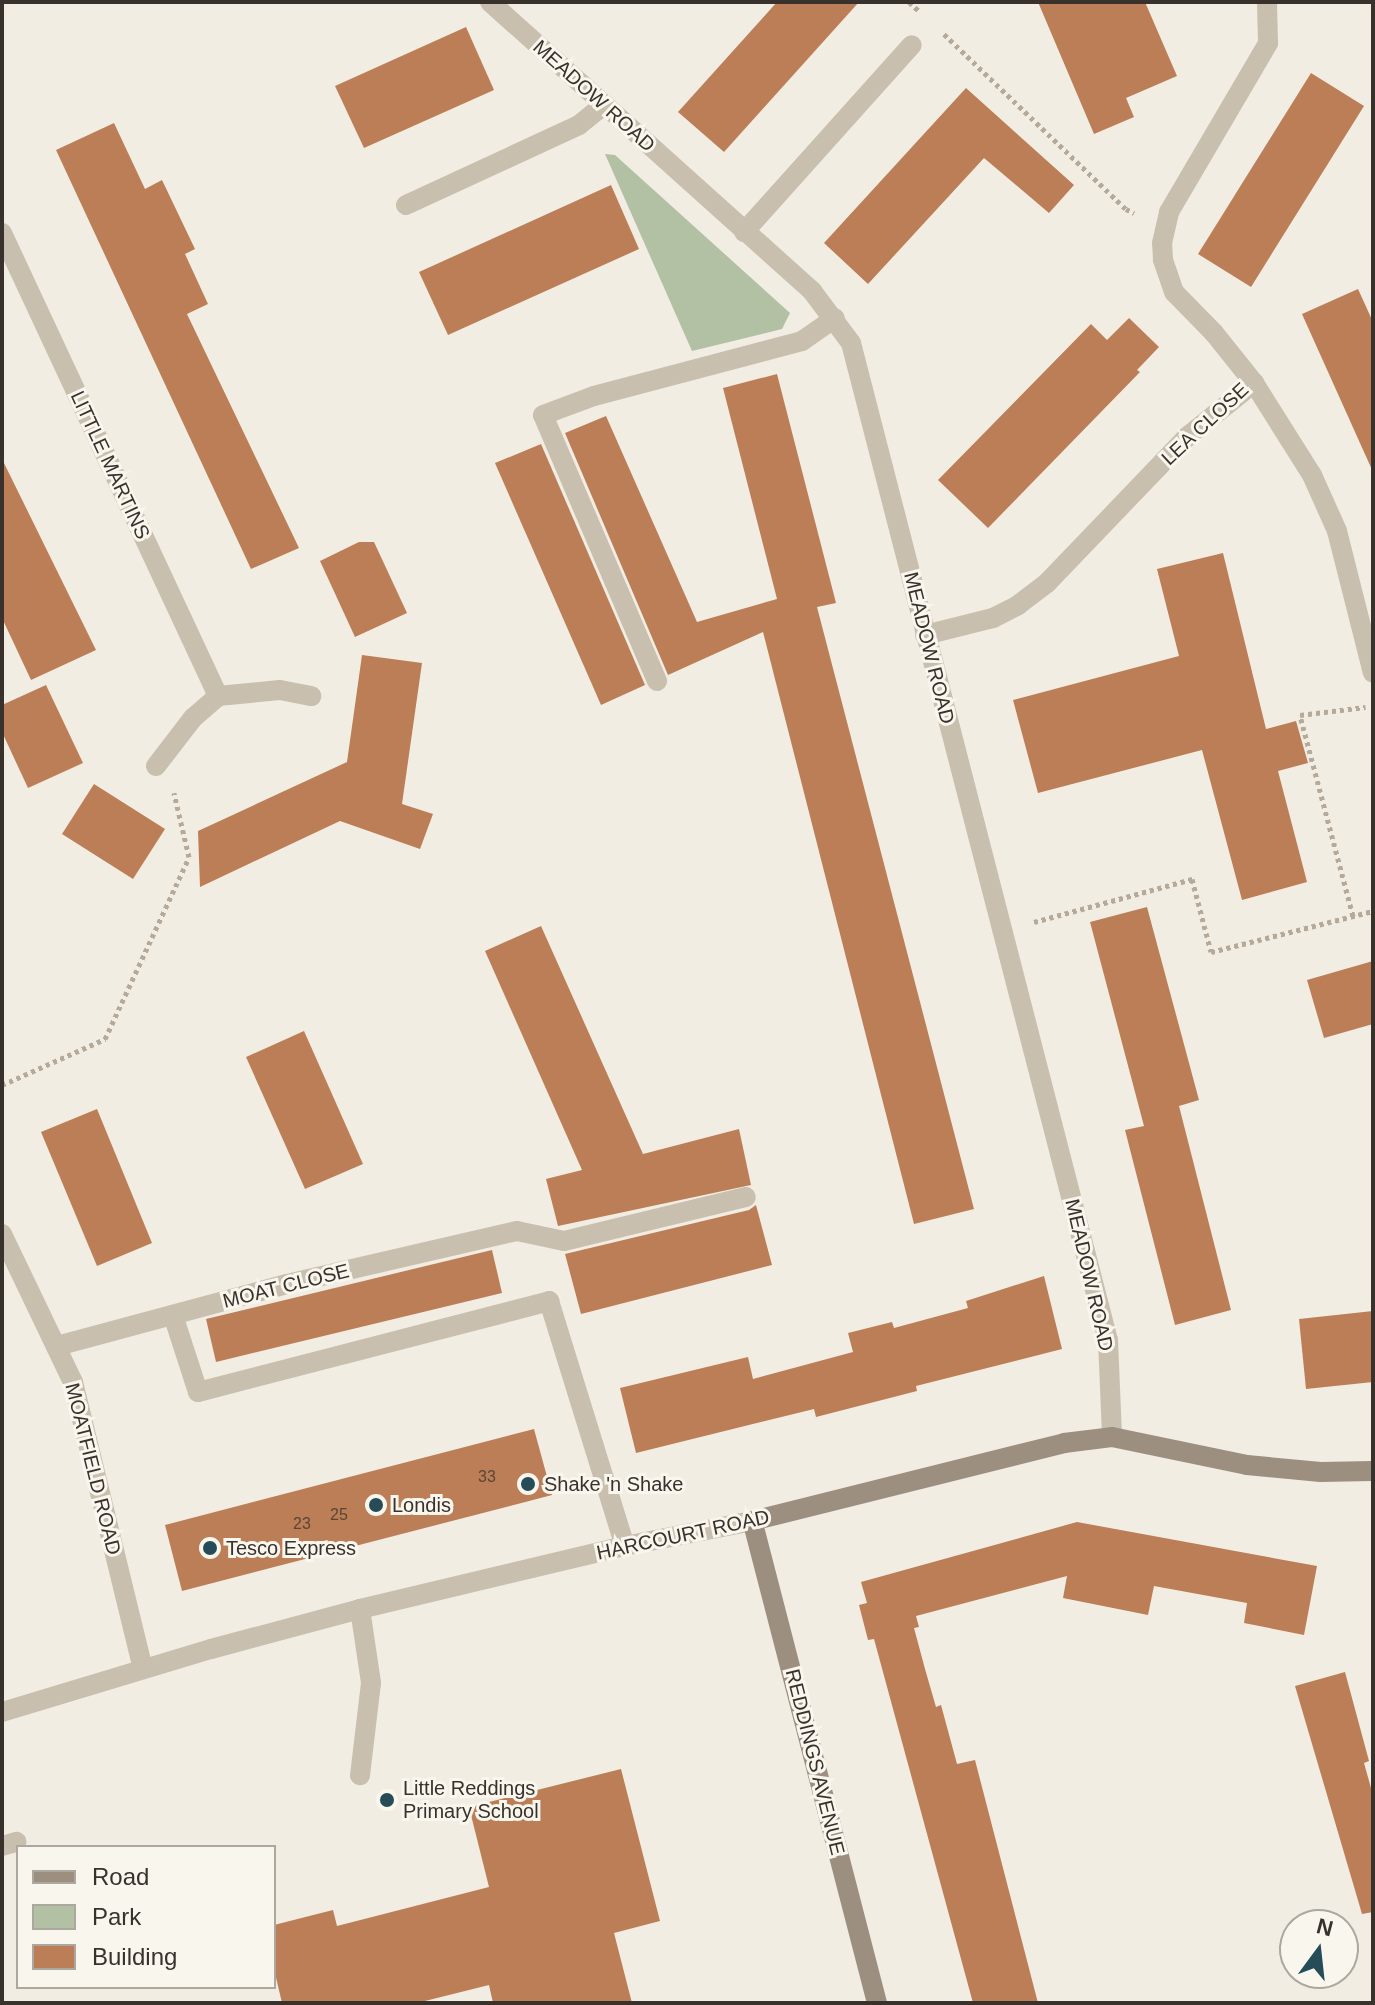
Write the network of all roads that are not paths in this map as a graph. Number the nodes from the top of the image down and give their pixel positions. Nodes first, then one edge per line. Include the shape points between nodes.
1 (490, 2) edge
2 (1267, 2) edge
3 (912, 45) dead end
4 (604, 105) junction
5 (406, 205) dead end
6 (744, 232) junction
7 (2, 233) edge
8 (835, 318) junction
9 (1254, 383) junction
10 (925, 635) junction
11 (1373, 673) edge
12 (657, 681) dead end
13 (218, 696) junction
14 (311, 696) dead end
15 (156, 766) road end
16 (746, 1197) dead end
17 (2, 1234) edge
18 (173, 1315) junction
19 (57, 1346) junction
20 (1112, 1437) junction
21 (1373, 1471) edge
22 (752, 1521) junction
23 (625, 1546) junction
24 (360, 1609) junction
25 (143, 1669) junction
26 (2, 1712) edge
27 (360, 1775) dead end
28 (877, 2003) edge

1 - 4 street, MEADOW ROAD
2 - 9 street, LEA CLOSE via 1268,43 1259,64 1164,226 1163,260 1174,292
3 - 6 street
4 - 5 street via 579,125
4 - 6 street, MEADOW ROAD
6 - 8 street, MEADOW ROAD
7 - 13 street, LITTLE MARTINS
8 - 10 street, MEADOW ROAD via 860,367
8 - 12 street via 802,341 594,396 543,415
9 - 10 street, LEA CLOSE via 1188,436 1047,583 993,618
9 - 11 street via 1312,475 1337,531
10 - 20 street, MEADOW ROAD via 1108,1340
13 - 14 street via 280,690
13 - 15 street via 193,718
16 - 18 street, MOAT CLOSE via 564,1241 517,1231
17 - 19 street, MOATFIELD ROAD
18 - 19 street, MOAT CLOSE
18 - 23 street via 198,1392 549,1301
19 - 25 street, MOATFIELD ROAD via 73,1382
20 - 21 street, HARCOURT ROAD via 1247,1465
20 - 22 street, HARCOURT ROAD via 1064,1443
22 - 23 street, HARCOURT ROAD
22 - 28 street, REDDINGS AVENUE
23 - 24 street, HARCOURT ROAD
24 - 25 street, HARCOURT ROAD
24 - 27 street via 371,1683
25 - 26 street, HARCOURT ROAD

